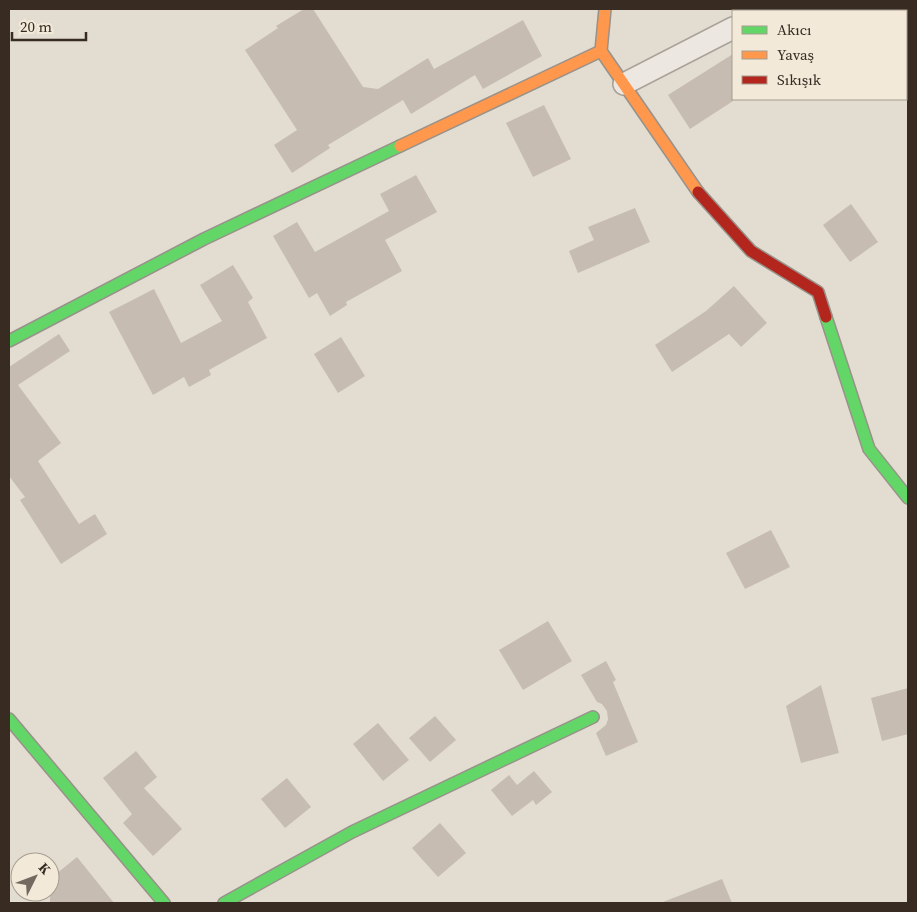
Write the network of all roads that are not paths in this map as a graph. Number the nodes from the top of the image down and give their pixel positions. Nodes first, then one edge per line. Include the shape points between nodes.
1 (605, 9) edge
2 (732, 29) edge
3 (601, 51) junction
4 (624, 84) junction
5 (9, 341) edge
6 (908, 498) edge
7 (593, 717) dead end
8 (9, 719) edge
9 (164, 903) edge
10 (224, 903) edge

1 - 3 street
2 - 4 street
3 - 4 street
3 - 5 street via 204,239
4 - 6 street via 700,195 751,251 818,292 869,449
7 - 10 street via 352,832
8 - 9 street

